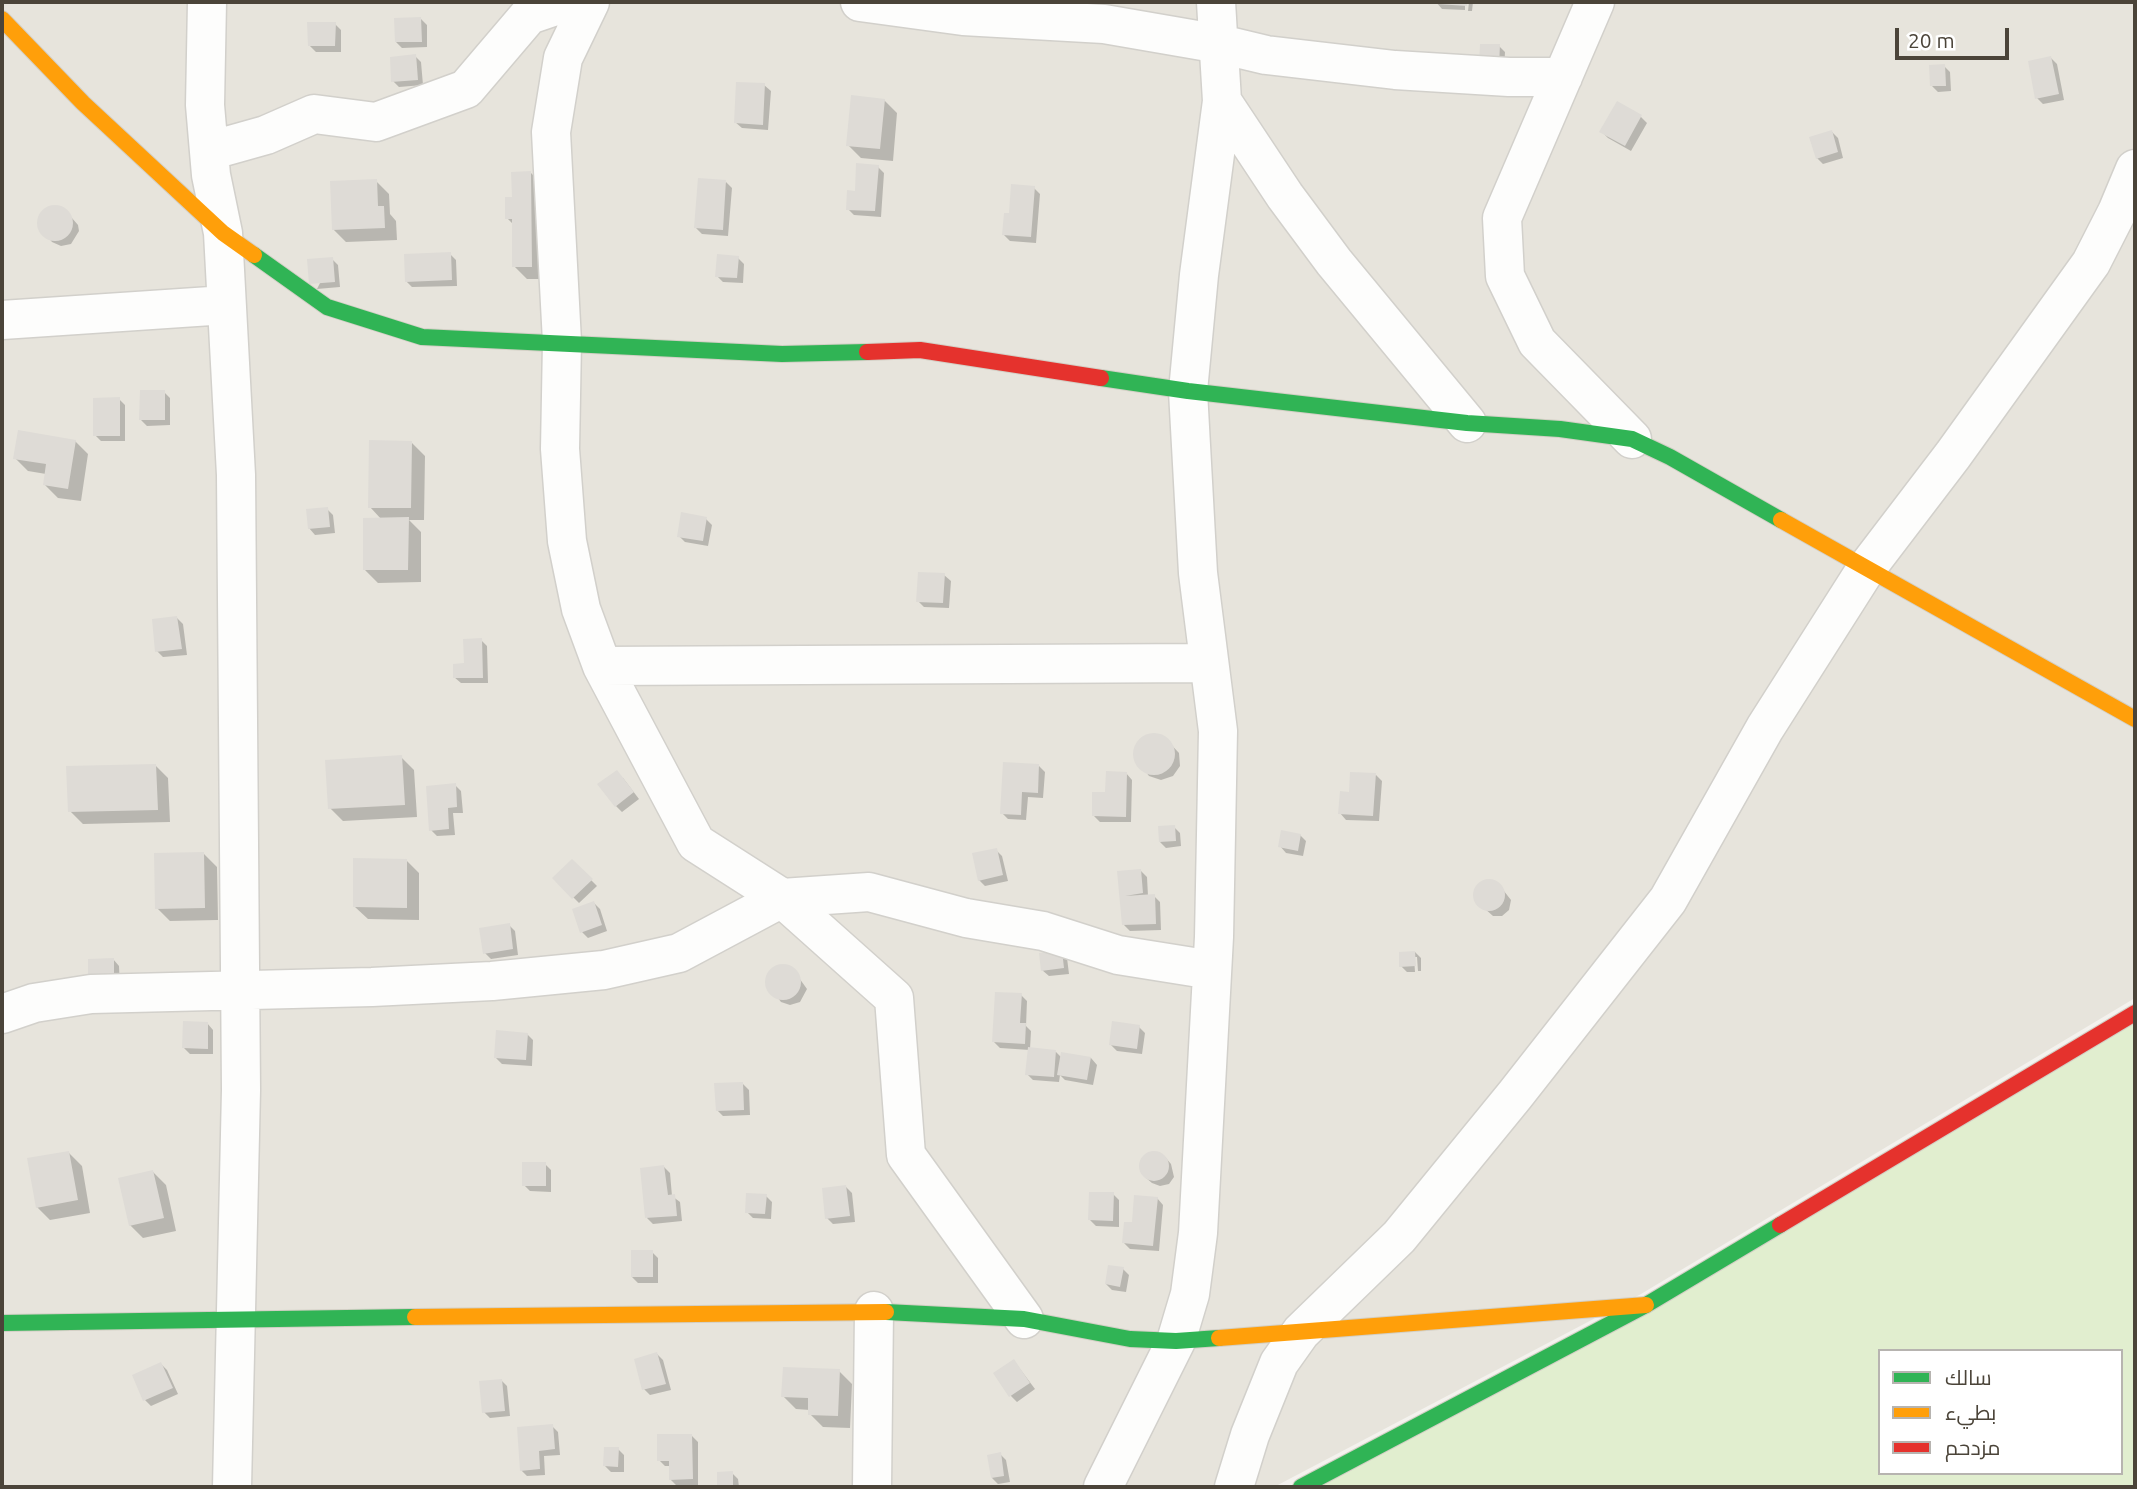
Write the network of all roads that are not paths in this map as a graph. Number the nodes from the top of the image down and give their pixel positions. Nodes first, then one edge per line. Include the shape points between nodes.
1 (207, 2) edge
2 (567, 2) edge
3 (590, 2) edge
4 (1216, 2) edge
5 (1595, 2) edge
6 (874, 3) edge
7 (2, 19) edge
8 (1220, 44) junction
9 (1563, 77) junction
10 (1222, 101) junction
11 (209, 151) junction
12 (2135, 169) edge
13 (223, 233) junction
14 (226, 305) junction
15 (2, 320) edge
16 (562, 342) junction
17 (1188, 391) junction
18 (1468, 423) junction
19 (1632, 439) junction
20 (1866, 569) junction
21 (1209, 663) junction
22 (602, 666) junction
23 (2135, 719) edge
24 (782, 898) junction
25 (1212, 970) junction
26 (240, 989) junction
27 (2135, 1013) edge
28 (2, 1014) edge
29 (1646, 1306) junction
30 (874, 1311) junction
31 (1024, 1319) junction
32 (236, 1321) junction
33 (2, 1323) edge
34 (1301, 1332) junction
35 (1177, 1341) junction
36 (232, 1487) edge
37 (872, 1487) edge
38 (1104, 1487) edge
39 (1234, 1487) edge
40 (1301, 1487) edge

1 - 11 street
2 - 11 street via 529,15 466,89 376,122 314,114 266,135
3 - 16 street via 563,58 551,132
4 - 8 street
5 - 9 street
6 - 8 street via 963,16 1104,24
7 - 13 street via 83,103
8 - 9 street via 1266,55 1395,70
8 - 10 street
9 - 19 street via 1502,218 1505,276 1537,342
10 - 17 street
10 - 18 street via 1334,262
11 - 13 street
12 - 20 street via 2091,263
13 - 14 street
13 - 16 street via 327,307 422,337
14 - 15 street
14 - 26 street via 236,475
16 - 17 street via 782,354 919,350
16 - 22 street via 560,449 567,541 581,609
17 - 18 street
17 - 21 street via 1198,573
18 - 19 street
19 - 20 street
20 - 23 street
20 - 34 street via 1765,728 1668,900 1399,1237
21 - 22 street
21 - 25 street via 1218,731
22 - 24 street via 696,843
24 - 25 street via 869,892 966,918 1044,931 1118,955
24 - 26 street via 679,953 604,970 492,981
24 - 31 street via 894,998 906,1155
25 - 35 street via 1198,1233 1190,1294
26 - 28 street via 91,994 34,1003
26 - 32 street
27 - 29 street
29 - 34 street
29 - 40 street
30 - 31 street
30 - 32 street
30 - 37 street
31 - 35 street via 1130,1339
32 - 33 street
32 - 36 street
34 - 35 street
34 - 39 street via 1279,1363
35 - 38 street

